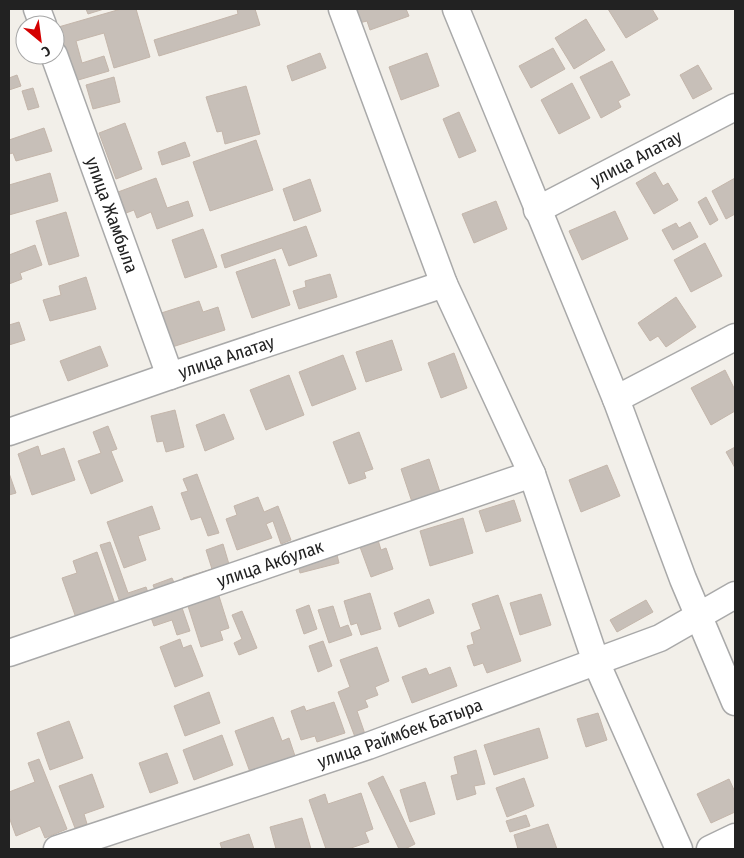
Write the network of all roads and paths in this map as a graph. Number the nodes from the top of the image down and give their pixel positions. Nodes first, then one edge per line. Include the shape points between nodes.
1 (342, 9) edge
2 (463, 11) edge
3 (58, 65) edge
4 (735, 107) edge
5 (537, 210) junction
6 (444, 284) junction
7 (735, 336) edge
8 (170, 376) junction
9 (616, 399) junction
10 (9, 432) edge
11 (532, 474) junction
12 (735, 595) edge
13 (699, 616) junction
14 (9, 653) edge
15 (596, 662) junction
16 (735, 702) edge
17 (735, 837) edge
18 (57, 849) edge
19 (679, 849) edge
20 (710, 849) edge

1 - 6 street
2 - 5 street
3 - 8 street, улица Жамбыла
4 - 5 street, улица Алатау
5 - 9 street
6 - 8 street, улица Алатау
6 - 11 street
7 - 9 street
8 - 10 street, улица Алатау
9 - 13 street
11 - 14 street, улица Акбулак
11 - 15 street
12 - 13 street, улица Раймбек Батыра
13 - 15 street, улица Раймбек Батыра via 660,638
13 - 16 street
15 - 18 street, улица Раймбек Батыра via 368,746
15 - 19 street
17 - 20 street

